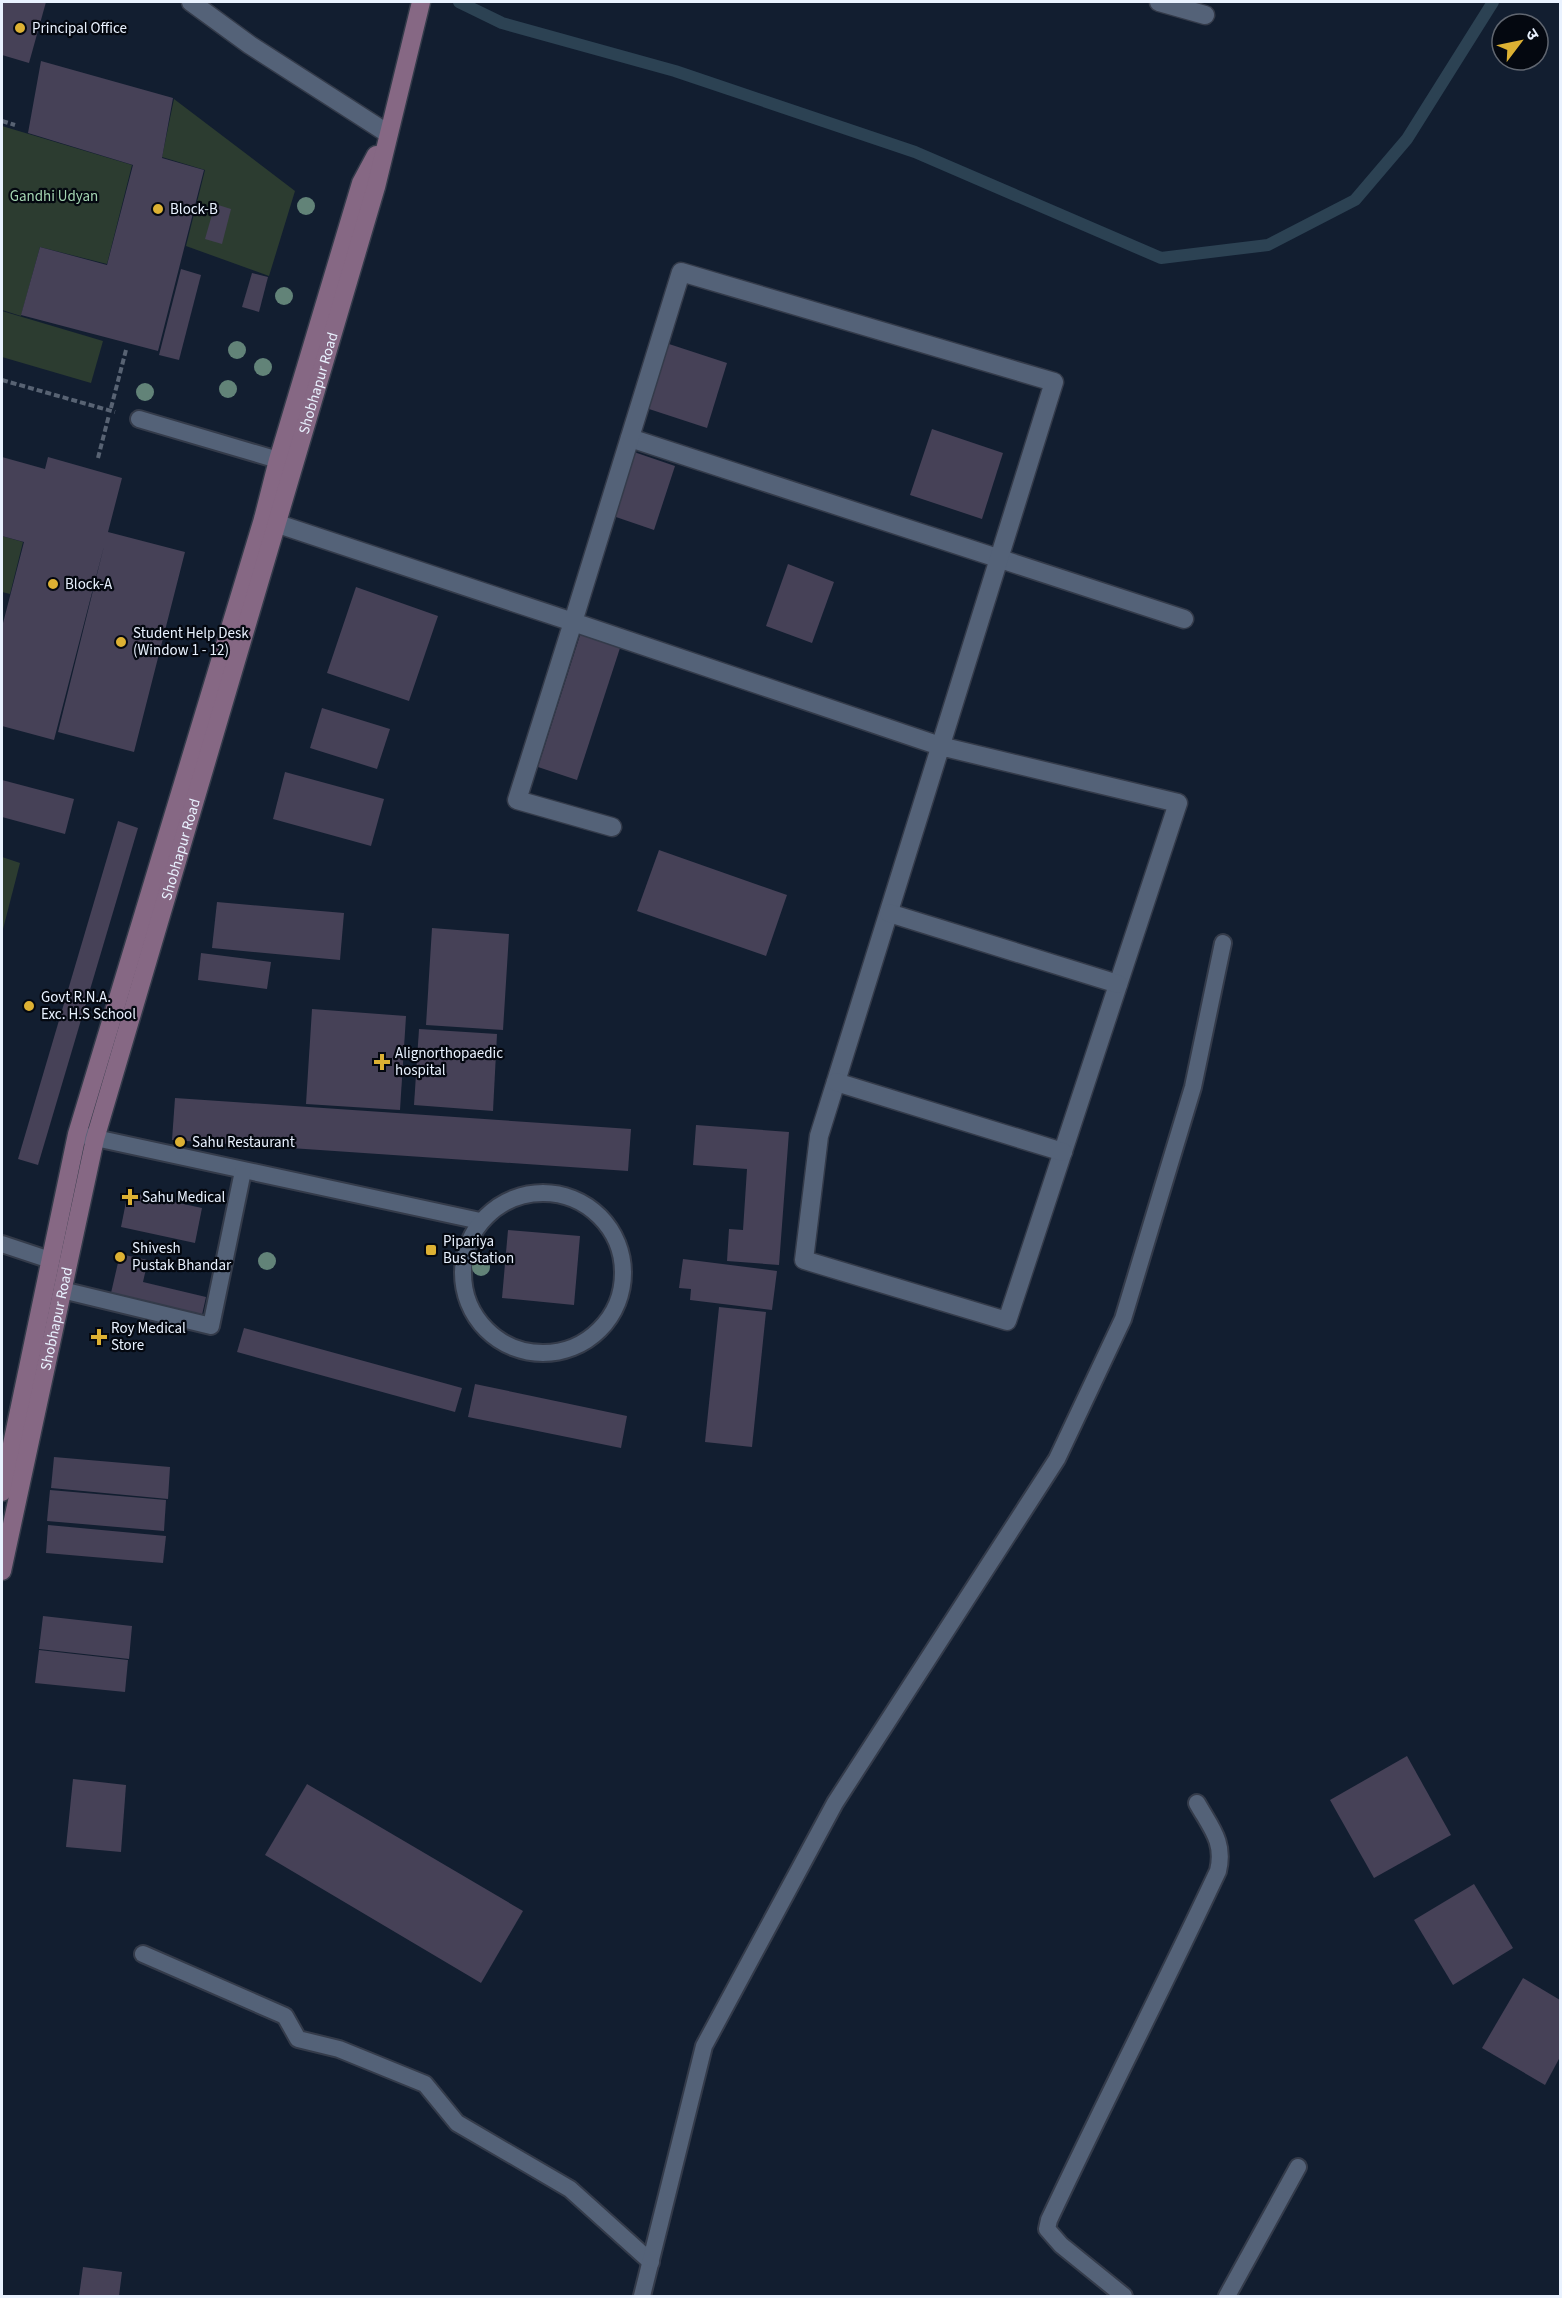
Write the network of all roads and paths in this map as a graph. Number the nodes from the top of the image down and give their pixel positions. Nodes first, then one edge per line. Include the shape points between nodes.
1 (191, 2) edge
2 (421, 2) edge
3 (1159, 2) edge
4 (1205, 15) dead end
5 (2, 122) edge
6 (15, 125) dead end
7 (387, 133) junction
8 (126, 350) dead end
9 (2, 380) edge
10 (111, 411) junction
11 (139, 419) joint
12 (630, 438) junction
13 (98, 458) dead end
14 (278, 460) junction
15 (270, 521) junction
16 (1000, 557) junction
17 (1184, 619) dead end
18 (573, 622) junction
19 (940, 746) junction
20 (612, 827) dead end
21 (889, 913) junction
22 (1223, 944) dead end
23 (1118, 984) junction
24 (836, 1082) junction
25 (86, 1137) junction
26 (1063, 1152) junction
27 (243, 1171) junction
28 (480, 1221) junction
29 (2, 1244) edge
30 (50, 1260) junction
31 (62, 1290) junction
32 (2, 1492) edge
33 (2, 1571) edge
34 (1197, 1803) dead end
35 (143, 1954) dead end
36 (1298, 2167) dead end
37 (651, 2262) junction
38 (642, 2296) edge
39 (1124, 2296) edge
40 (1227, 2296) edge

1 - 7 street
2 - 7 main road, Shobhapur Road
3 - 4 street
5 - 6 path
7 - 14 main road, Shobhapur Road via 361,183
7 - 15 main road, Shobhapur Road via 376,187
8 - 10 path
9 - 10 path
10 - 11 path
10 - 13 path
11 - 14 lane
12 - 16 street
12 - 16 street via 681,272 1054,382
12 - 18 street
14 - 15 main road, Shobhapur Road
15 - 18 street
15 - 25 main road, Shobhapur Road
16 - 17 street
16 - 19 street
18 - 19 street
18 - 20 street via 517,800
19 - 21 street
19 - 23 street via 1178,804
21 - 23 street
21 - 24 street
22 - 37 lane via 1193,1087 1123,1319 1057,1460 835,1803 704,2046
23 - 26 street
24 - 26 street
24 - 26 street via 819,1136 804,1260 1007,1321
25 - 27 lane
25 - 30 main road, Shobhapur Road
25 - 31 main road, Shobhapur Road
27 - 28 lane
27 - 31 lane via 211,1326
28 - 28 lane via 502,1203 528,1193 555,1193 581,1202 603,1219 617,1243 623,1270 620,1297 608,1320 591,1338 568,1350 543,1354 518,1350 495,1338 477,1320 466,1297 462,1272 467,1244
29 - 30 lane
30 - 32 main road, Shobhapur Road
31 - 33 main road, Shobhapur Road
34 - 39 lane via 1222,1854 1218,1871 1047,2229
35 - 37 lane via 285,2016 298,2039 339,2049 425,2084 457,2123 570,2189
36 - 40 lane
37 - 38 lane

